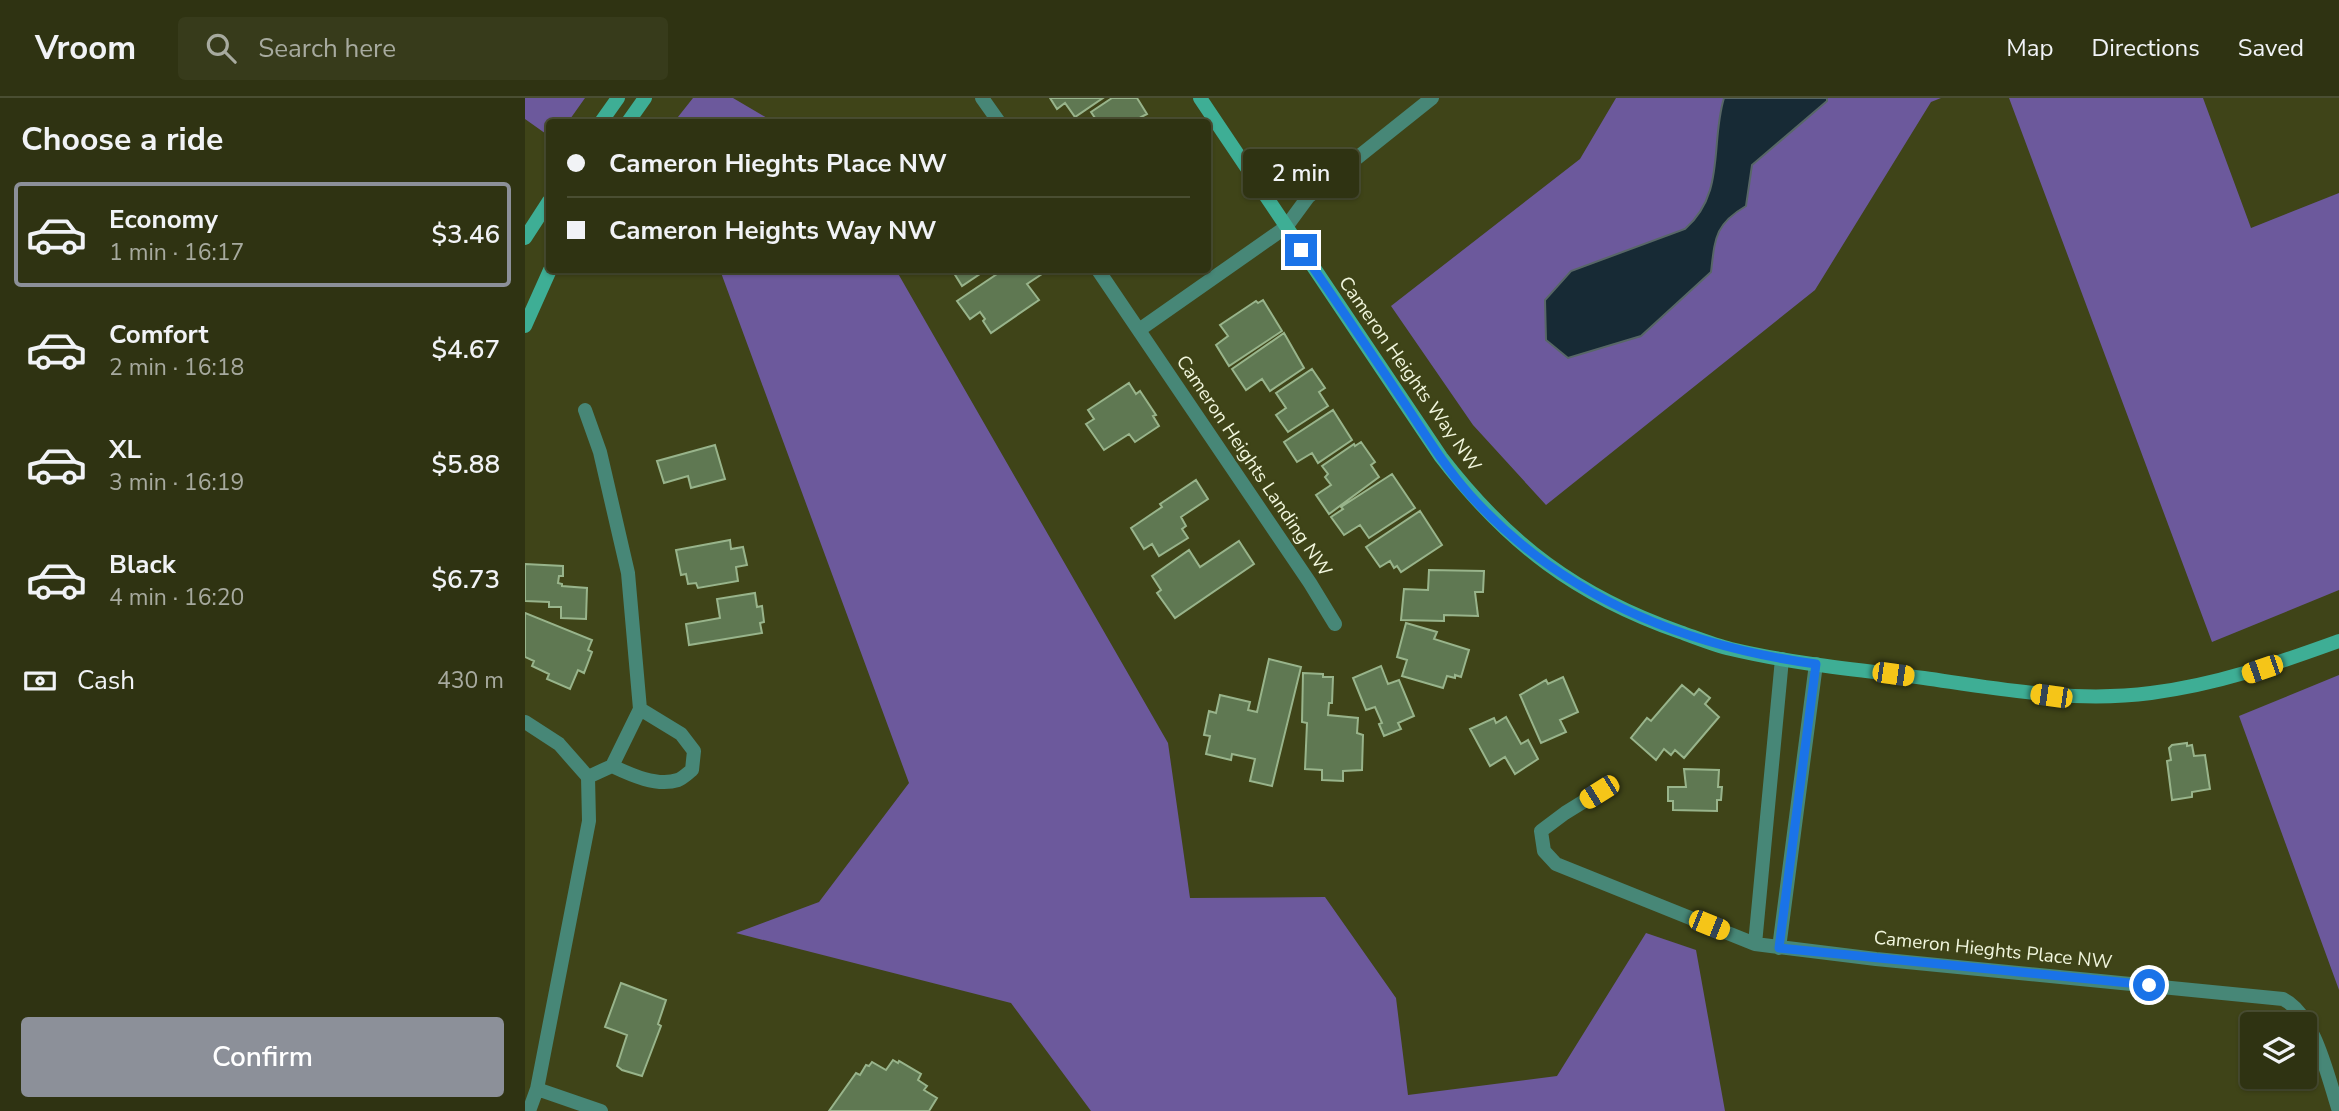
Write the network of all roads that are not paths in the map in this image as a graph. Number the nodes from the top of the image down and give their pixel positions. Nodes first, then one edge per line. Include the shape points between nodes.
1 (618, 98) edge
2 (645, 98) edge
3 (982, 98) edge
4 (1200, 98) edge
5 (1432, 98) edge
6 (603, 119) edge
7 (630, 119) edge
8 (997, 119) edge
9 (546, 206) edge
10 (1286, 227) junction
11 (525, 238) edge
12 (549, 273) edge
13 (1100, 273) edge
14 (525, 326) edge
15 (1139, 330) junction
16 (585, 410) dead end
17 (1335, 624) dead end
18 (2339, 640) edge
19 (1783, 659) junction
20 (1816, 664) junction
21 (640, 709) junction
22 (525, 722) edge
23 (612, 766) junction
24 (588, 777) junction
25 (1599, 792) dead end
26 (1755, 944) junction
27 (1779, 948) junction
28 (537, 1088) junction
29 (529, 1111) edge
30 (601, 1111) edge
31 (2339, 1111) edge

1 - 6 street
2 - 7 street
3 - 8 street
4 - 10 street, Cameron Heights Way NW
5 - 10 street via 1308,197
9 - 11 street
10 - 15 street
10 - 19 street, Cameron Heights Way NW via 1441,457 1511,536 1558,574 1628,612 1728,648
12 - 14 street
13 - 15 street, Cameron Heights Landing NW
15 - 17 street, Cameron Heights Landing NW
16 - 21 street via 600,452 628,573
18 - 20 street, Cameron Heights Way NW via 2248,674 2105,697 2051,696
19 - 20 street, Cameron Heights Way NW
19 - 26 street
20 - 27 street
21 - 23 street
21 - 23 street via 681,734 694,751 692,770 677,780 655,781
22 - 24 street via 559,744
23 - 24 street
24 - 28 street via 589,821
25 - 26 street, Cameron Hieghts Place NW via 1541,831 1544,852 1556,864
26 - 27 street, Cameron Hieghts Place NW
27 - 31 street, Cameron Hieghts Place NW via 2283,999 2295,1004 2306,1020
28 - 29 street
28 - 30 street

